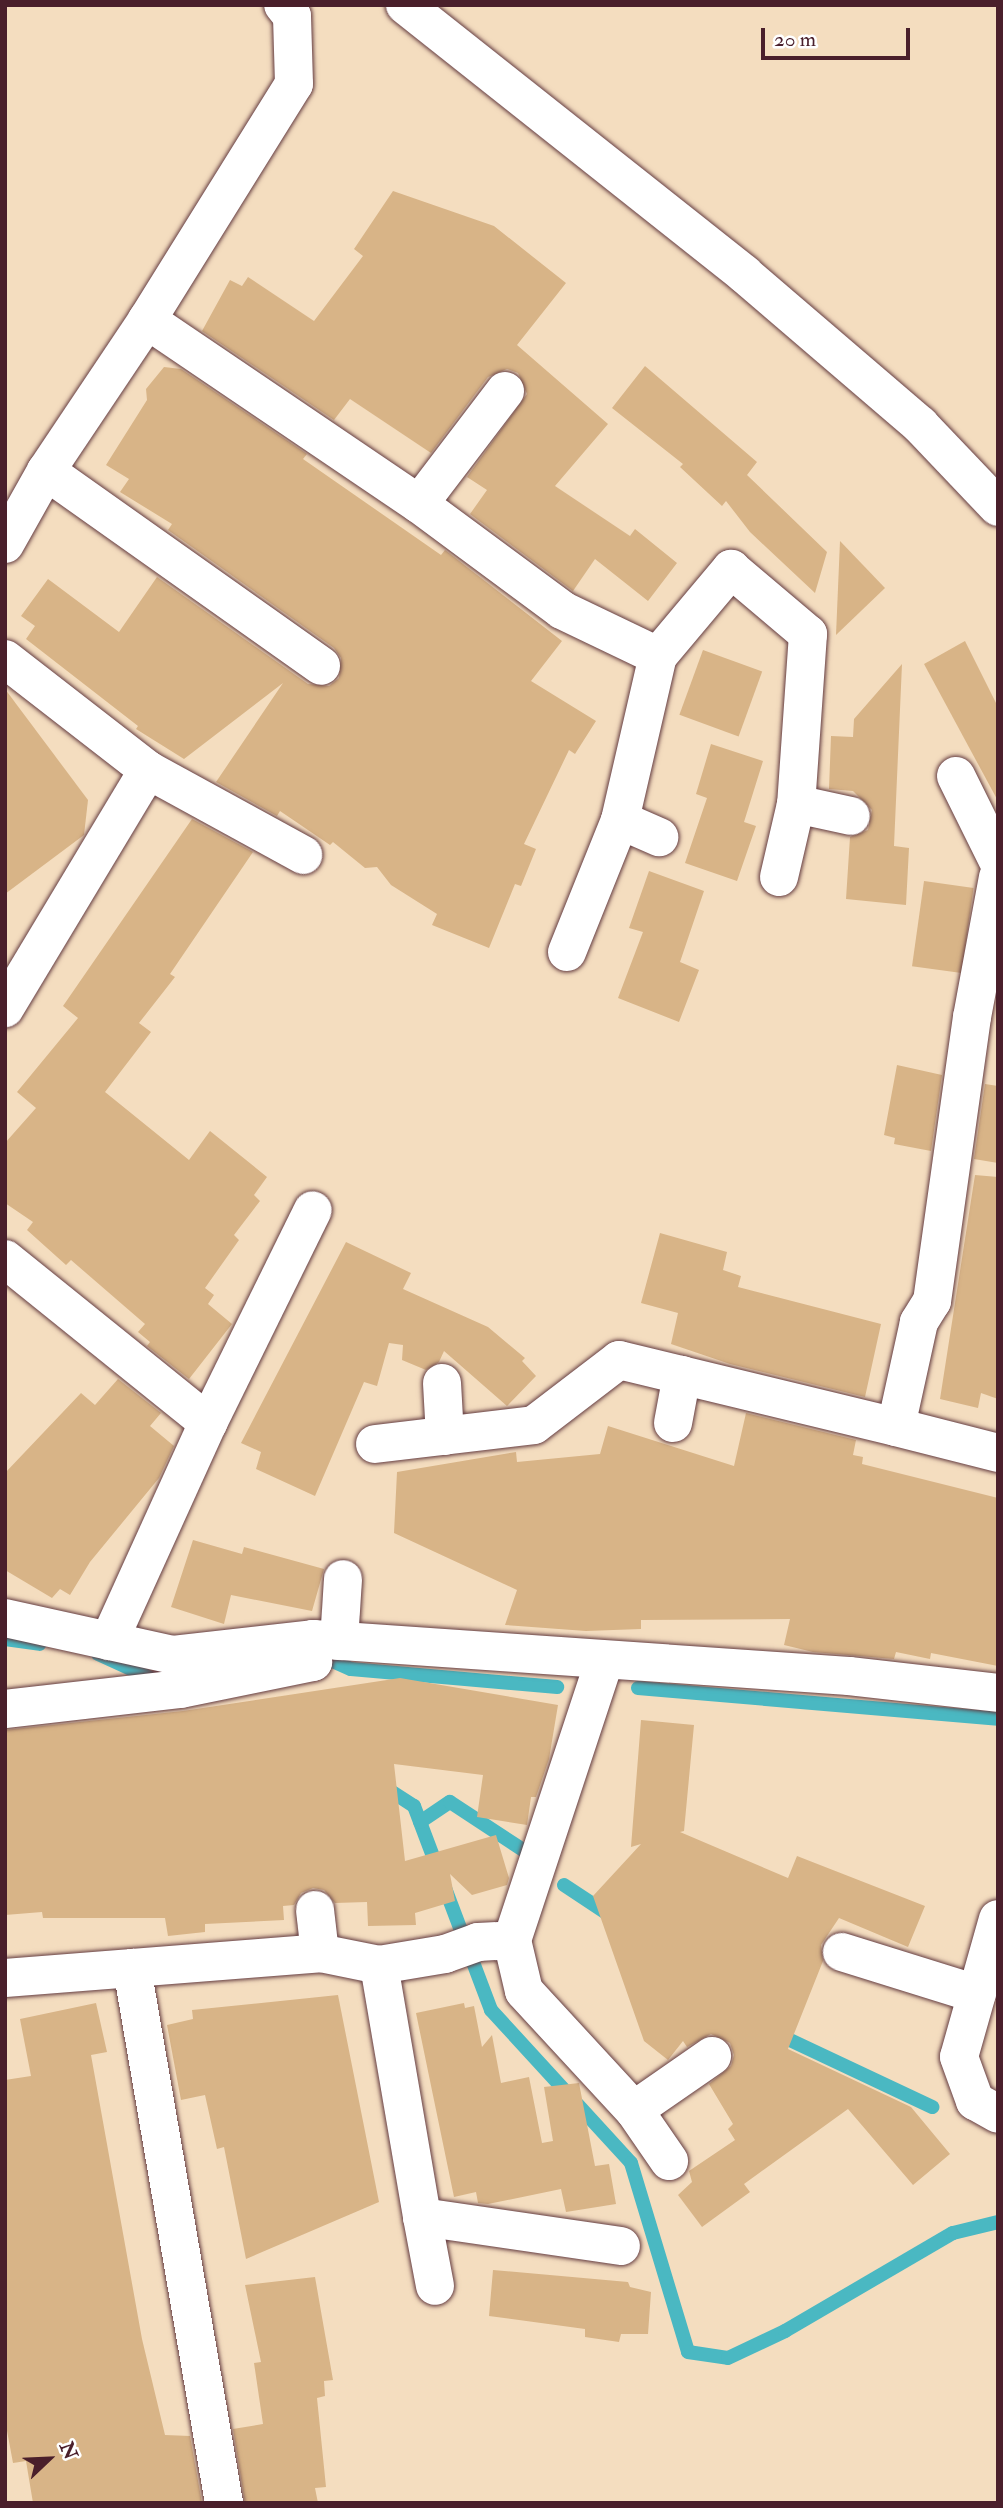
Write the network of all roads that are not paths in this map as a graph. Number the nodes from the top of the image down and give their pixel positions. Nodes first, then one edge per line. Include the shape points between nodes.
1 (283, 5) edge
2 (405, 5) edge
3 (147, 320) junction
4 (505, 391) dead end
5 (46, 471) junction
6 (419, 504) junction
7 (998, 508) edge
8 (5, 544) edge
9 (658, 656) junction
10 (5, 659) edge
11 (321, 666) dead end
12 (148, 770) junction
13 (956, 776) dead end
14 (796, 804) junction
15 (851, 816) dead end
16 (620, 820) junction
17 (659, 837) dead end
18 (303, 855) dead end
19 (998, 860) edge
20 (779, 877) dead end
21 (998, 877) edge
22 (567, 952) dead end
23 (5, 1008) edge
24 (313, 1210) dead end
25 (5, 1259) edge
26 (682, 1375) junction
27 (442, 1383) dead end
28 (208, 1423) junction
29 (673, 1423) dead end
30 (896, 1427) junction
31 (444, 1436) junction
32 (375, 1444) dead end
33 (998, 1453) edge
34 (343, 1578) dead end
35 (5, 1618) edge
36 (326, 1640) junction
37 (109, 1641) junction
38 (604, 1662) junction
39 (998, 1693) edge
40 (5, 1709) edge
41 (315, 1910) dead end
42 (998, 1919) edge
43 (478, 1945) junction
44 (842, 1952) dead end
45 (320, 1954) junction
46 (379, 1965) junction
47 (132, 1968) junction
48 (5, 1978) edge
49 (976, 1994) junction
50 (712, 2056) dead end
51 (634, 2110) junction
52 (998, 2114) edge
53 (669, 2161) dead end
54 (422, 2217) junction
55 (621, 2246) dead end
56 (435, 2286) dead end
57 (224, 2503) edge

1 - 3 street via 292,16 294,84
2 - 7 street via 744,274 920,425
3 - 5 street
3 - 6 street
4 - 6 street
5 - 8 street
5 - 11 street
6 - 9 street via 562,610
9 - 14 street via 731,569 808,634
9 - 16 street
10 - 12 street
12 - 18 street
12 - 23 street
13 - 19 street
14 - 15 street
14 - 20 street
16 - 17 street
16 - 22 street
21 - 30 street via 972,1017 932,1301 919,1322
24 - 28 street
25 - 28 street
26 - 29 street
26 - 30 street
26 - 31 street via 620,1360 534,1425
27 - 31 street
28 - 37 street
30 - 33 street
31 - 32 street
34 - 36 street
35 - 37 street
36 - 37 street via 173,1655
36 - 38 street
36 - 40 street via 313,1662 181,1689
38 - 39 street via 849,1676
38 - 43 street
41 - 45 street
42 - 49 street
43 - 46 street
43 - 51 street
44 - 49 street
45 - 46 street
45 - 47 street
46 - 54 street
47 - 48 street
47 - 57 street
49 - 52 street via 959,2056 975,2101
50 - 51 street
51 - 53 street
54 - 55 street
54 - 56 street

